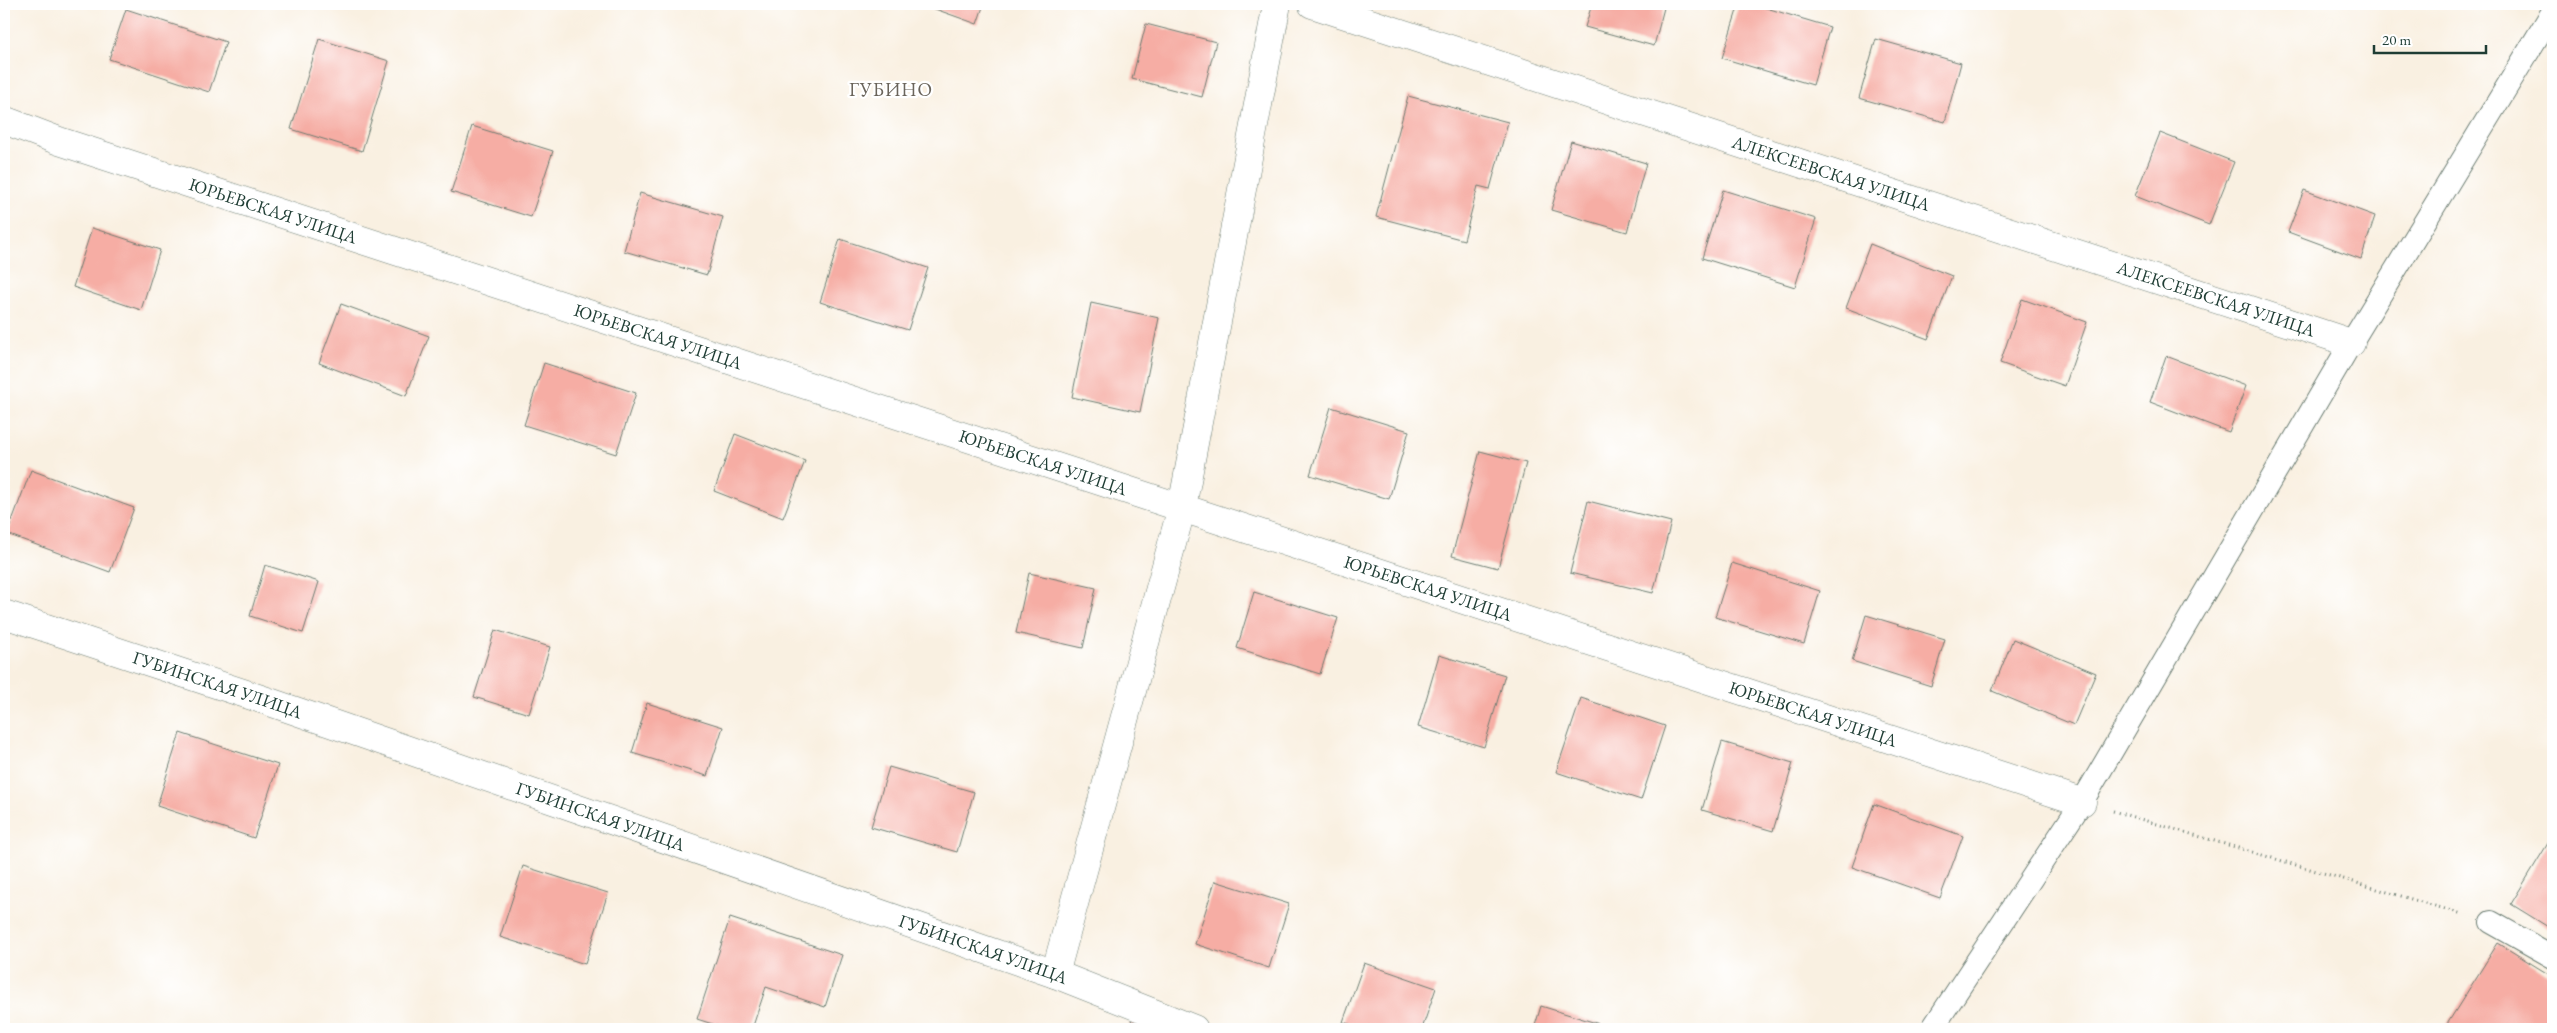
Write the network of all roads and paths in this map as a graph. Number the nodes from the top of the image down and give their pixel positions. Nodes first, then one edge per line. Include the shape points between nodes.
1 (1276, 4) edge
2 (1312, 4) edge
3 (2553, 11) edge
4 (4, 120) edge
5 (2350, 342) junction
6 (1182, 507) junction
7 (4, 614) edge
8 (2082, 802) junction
9 (2491, 922) joint
10 (2553, 957) edge
11 (1055, 974) junction
12 (1194, 1029) edge
13 (1932, 1029) edge

1 - 6 street
2 - 5 street, АЛЕКСЕЕВСКАЯ УЛИЦА
3 - 5 lane
4 - 6 street, ЮРЬЕВСКАЯ УЛИЦА via 78,147
5 - 8 lane
6 - 8 street, ЮРЬЕВСКАЯ УЛИЦА
6 - 11 street
7 - 11 street, ГУБИНСКАЯ УЛИЦА via 261,699
8 - 9 path
8 - 13 lane
9 - 10 lane
11 - 12 street, ГУБИНСКАЯ УЛИЦА

